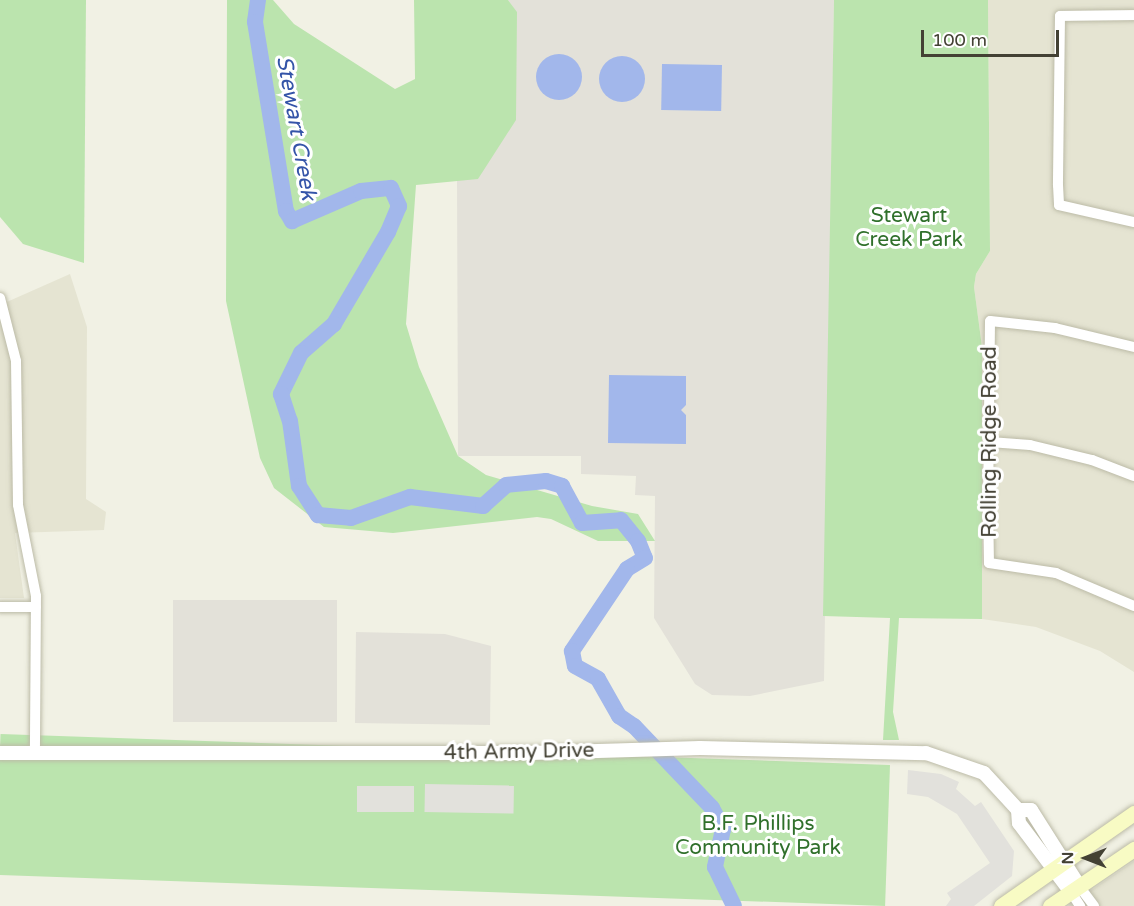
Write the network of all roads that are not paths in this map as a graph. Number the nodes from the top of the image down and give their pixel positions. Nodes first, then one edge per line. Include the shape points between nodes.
1 (1134, 15) edge
2 (1134, 222) edge
3 (0, 298) edge
4 (1134, 347) edge
5 (990, 442) junction
6 (1134, 476) edge
7 (1134, 606) edge
8 (0, 607) edge
9 (36, 607) junction
10 (7, 753) edge
11 (35, 753) junction
12 (1134, 813) edge
13 (1134, 849) edge
14 (1057, 866) junction
15 (1075, 889) junction
16 (1001, 906) edge
17 (1050, 906) edge
18 (1080, 906) edge
19 (1094, 906) edge

1 - 2 street via 1060,16 1059,205
3 - 9 street via 16,361 18,505
4 - 5 street, Rolling Ridge Road via 1055,328 990,321
5 - 6 street via 1030,445 1082,457
5 - 7 street, Rolling Ridge Road via 989,564 1056,573
8 - 9 street
9 - 11 street
10 - 11 street, 4th Army Drive
11 - 14 street, 4th Army Drive via 764,749 941,756 984,773 1018,810 1031,810
12 - 14 main road
13 - 15 main road
14 - 15 street, 4th Army Drive
14 - 16 main road
15 - 17 main road
15 - 18 street, 4th Army Drive
15 - 19 street, 4th Army Drive

